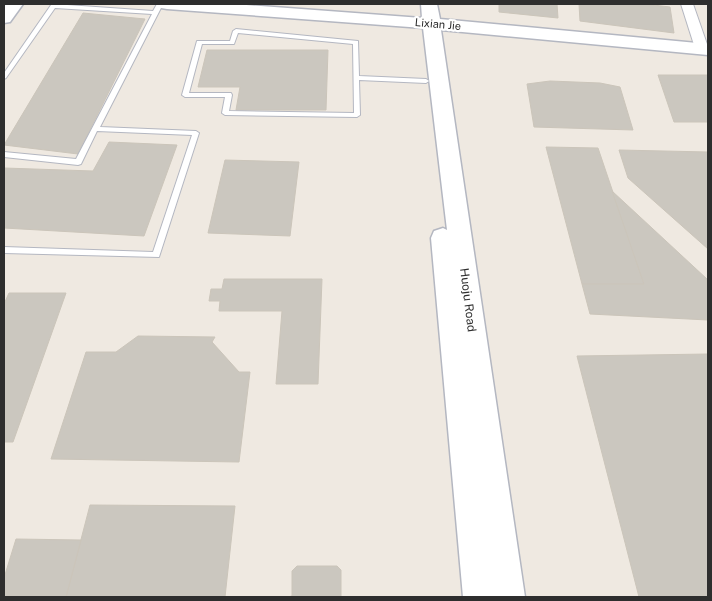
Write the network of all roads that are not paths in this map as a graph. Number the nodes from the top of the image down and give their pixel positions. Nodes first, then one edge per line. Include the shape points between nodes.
1 (15, 4) edge
2 (160, 4) edge
3 (687, 4) edge
4 (161, 8) edge
5 (425, 13) edge
6 (4, 18) edge
7 (705, 48) edge
8 (4, 77) edge
9 (356, 78) junction
10 (426, 82) junction
11 (95, 129) junction
12 (4, 154) edge
13 (4, 250) edge
14 (481, 597) edge
15 (507, 597) edge

1 - 6 street
2 - 4 lane
3 - 7 street
4 - 5 street, Lixian Jie
4 - 8 lane via 53,6
4 - 11 lane
5 - 7 street, Lixian Jie
5 - 10 street, Huoju Road
5 - 15 street, Huoju Road
9 - 9 lane via 356,42 236,31 232,43 199,42 185,95 229,96 225,113 357,115
9 - 10 lane
10 - 14 street, Huoju Road
11 - 12 lane via 78,162
11 - 13 lane via 196,133 156,256

